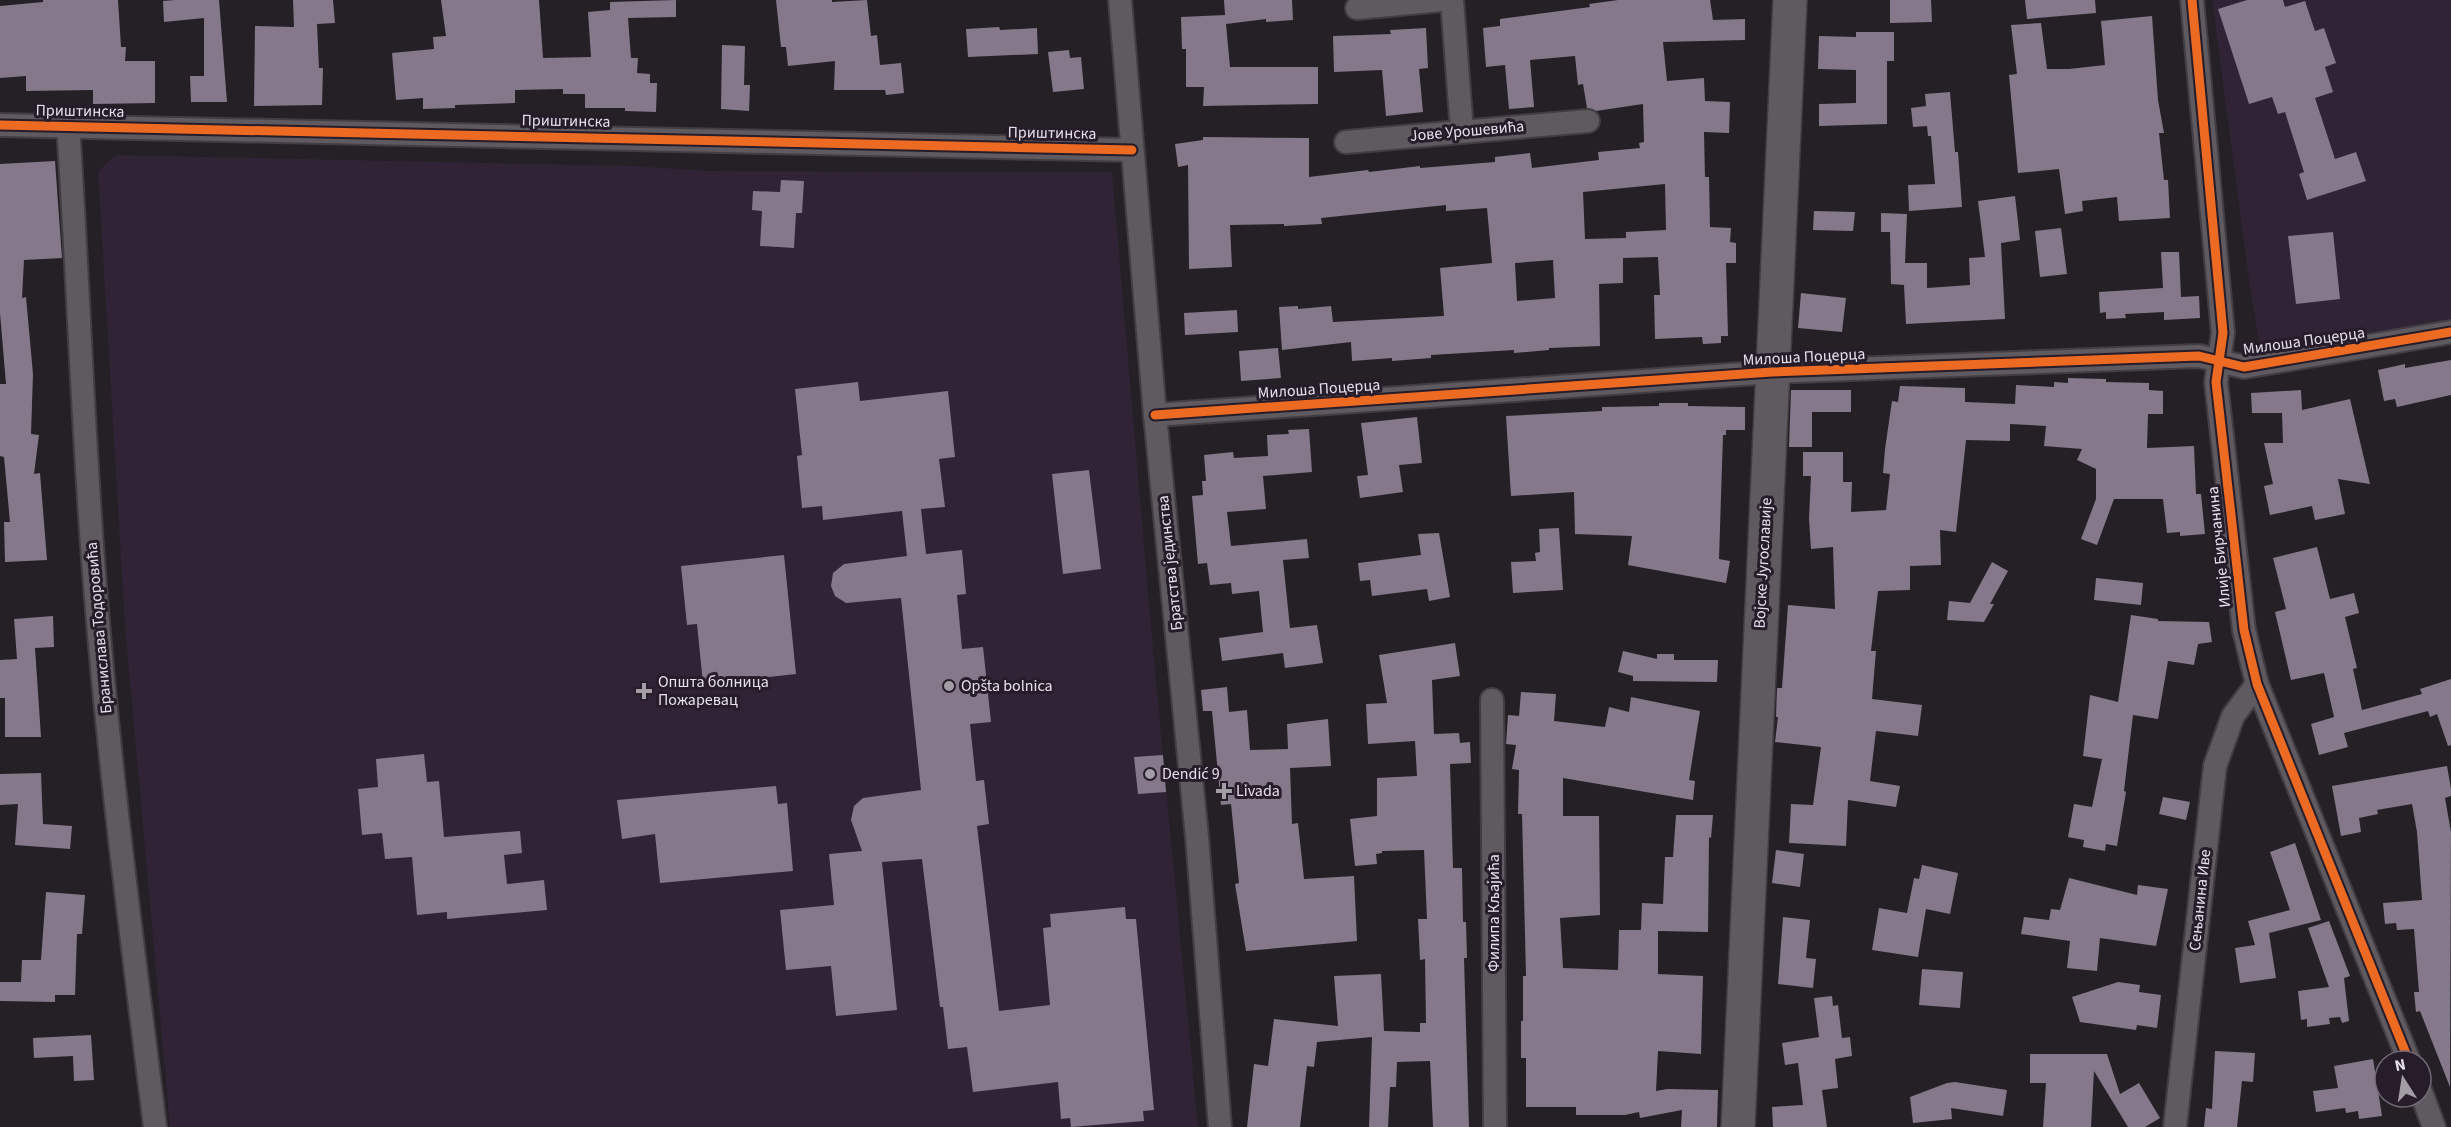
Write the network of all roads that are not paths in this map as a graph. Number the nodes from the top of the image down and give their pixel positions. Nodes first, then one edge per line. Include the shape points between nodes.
1 (1120, 0) edge
2 (1442, 0) edge
3 (1452, 0) edge
4 (1790, 0) edge
5 (2192, 0) edge
6 (1357, 8) dead end
7 (1588, 121) dead end
8 (0, 125) edge
9 (68, 126) junction
10 (1462, 131) junction
11 (1346, 142) dead end
12 (1132, 150) junction
13 (2451, 332) edge
14 (2220, 360) junction
15 (1772, 372) junction
16 (1155, 415) junction
17 (2257, 684) junction
18 (1492, 700) dead end
19 (2404, 1049) edge
20 (2427, 1109) edge
21 (155, 1127) edge
22 (1220, 1127) edge
23 (1495, 1127) edge
24 (1738, 1127) edge
25 (2175, 1127) edge
26 (2434, 1127) edge

1 - 12 street, Братства јединства
2 - 6 street
3 - 10 street
4 - 15 main road, Војске Југославије
5 - 14 street, Илије Бирчанина via 2223,333
7 - 10 street, Јове Урошевића
8 - 9 street, Приштинска
9 - 12 street, Приштинска
9 - 21 street, Бранислава Тодоровића via 96,608
10 - 11 street, Јове Урошевића
12 - 16 street, Братства јединства
13 - 14 street, Милоша Поцерца via 2244,367
14 - 15 street, Милоша Поцерца via 2199,356
14 - 17 street, Илије Бирчанина via 2216,382 2244,630
15 - 16 street, Милоша Поцерца
15 - 24 main road, Војске Југославије
16 - 22 street, Братства јединства via 1196,825
17 - 19 street, Илије Бирчанина
17 - 25 street, Сењанина Иве via 2233,716 2215,766
18 - 23 street, Филипа Кљајића
20 - 26 street

